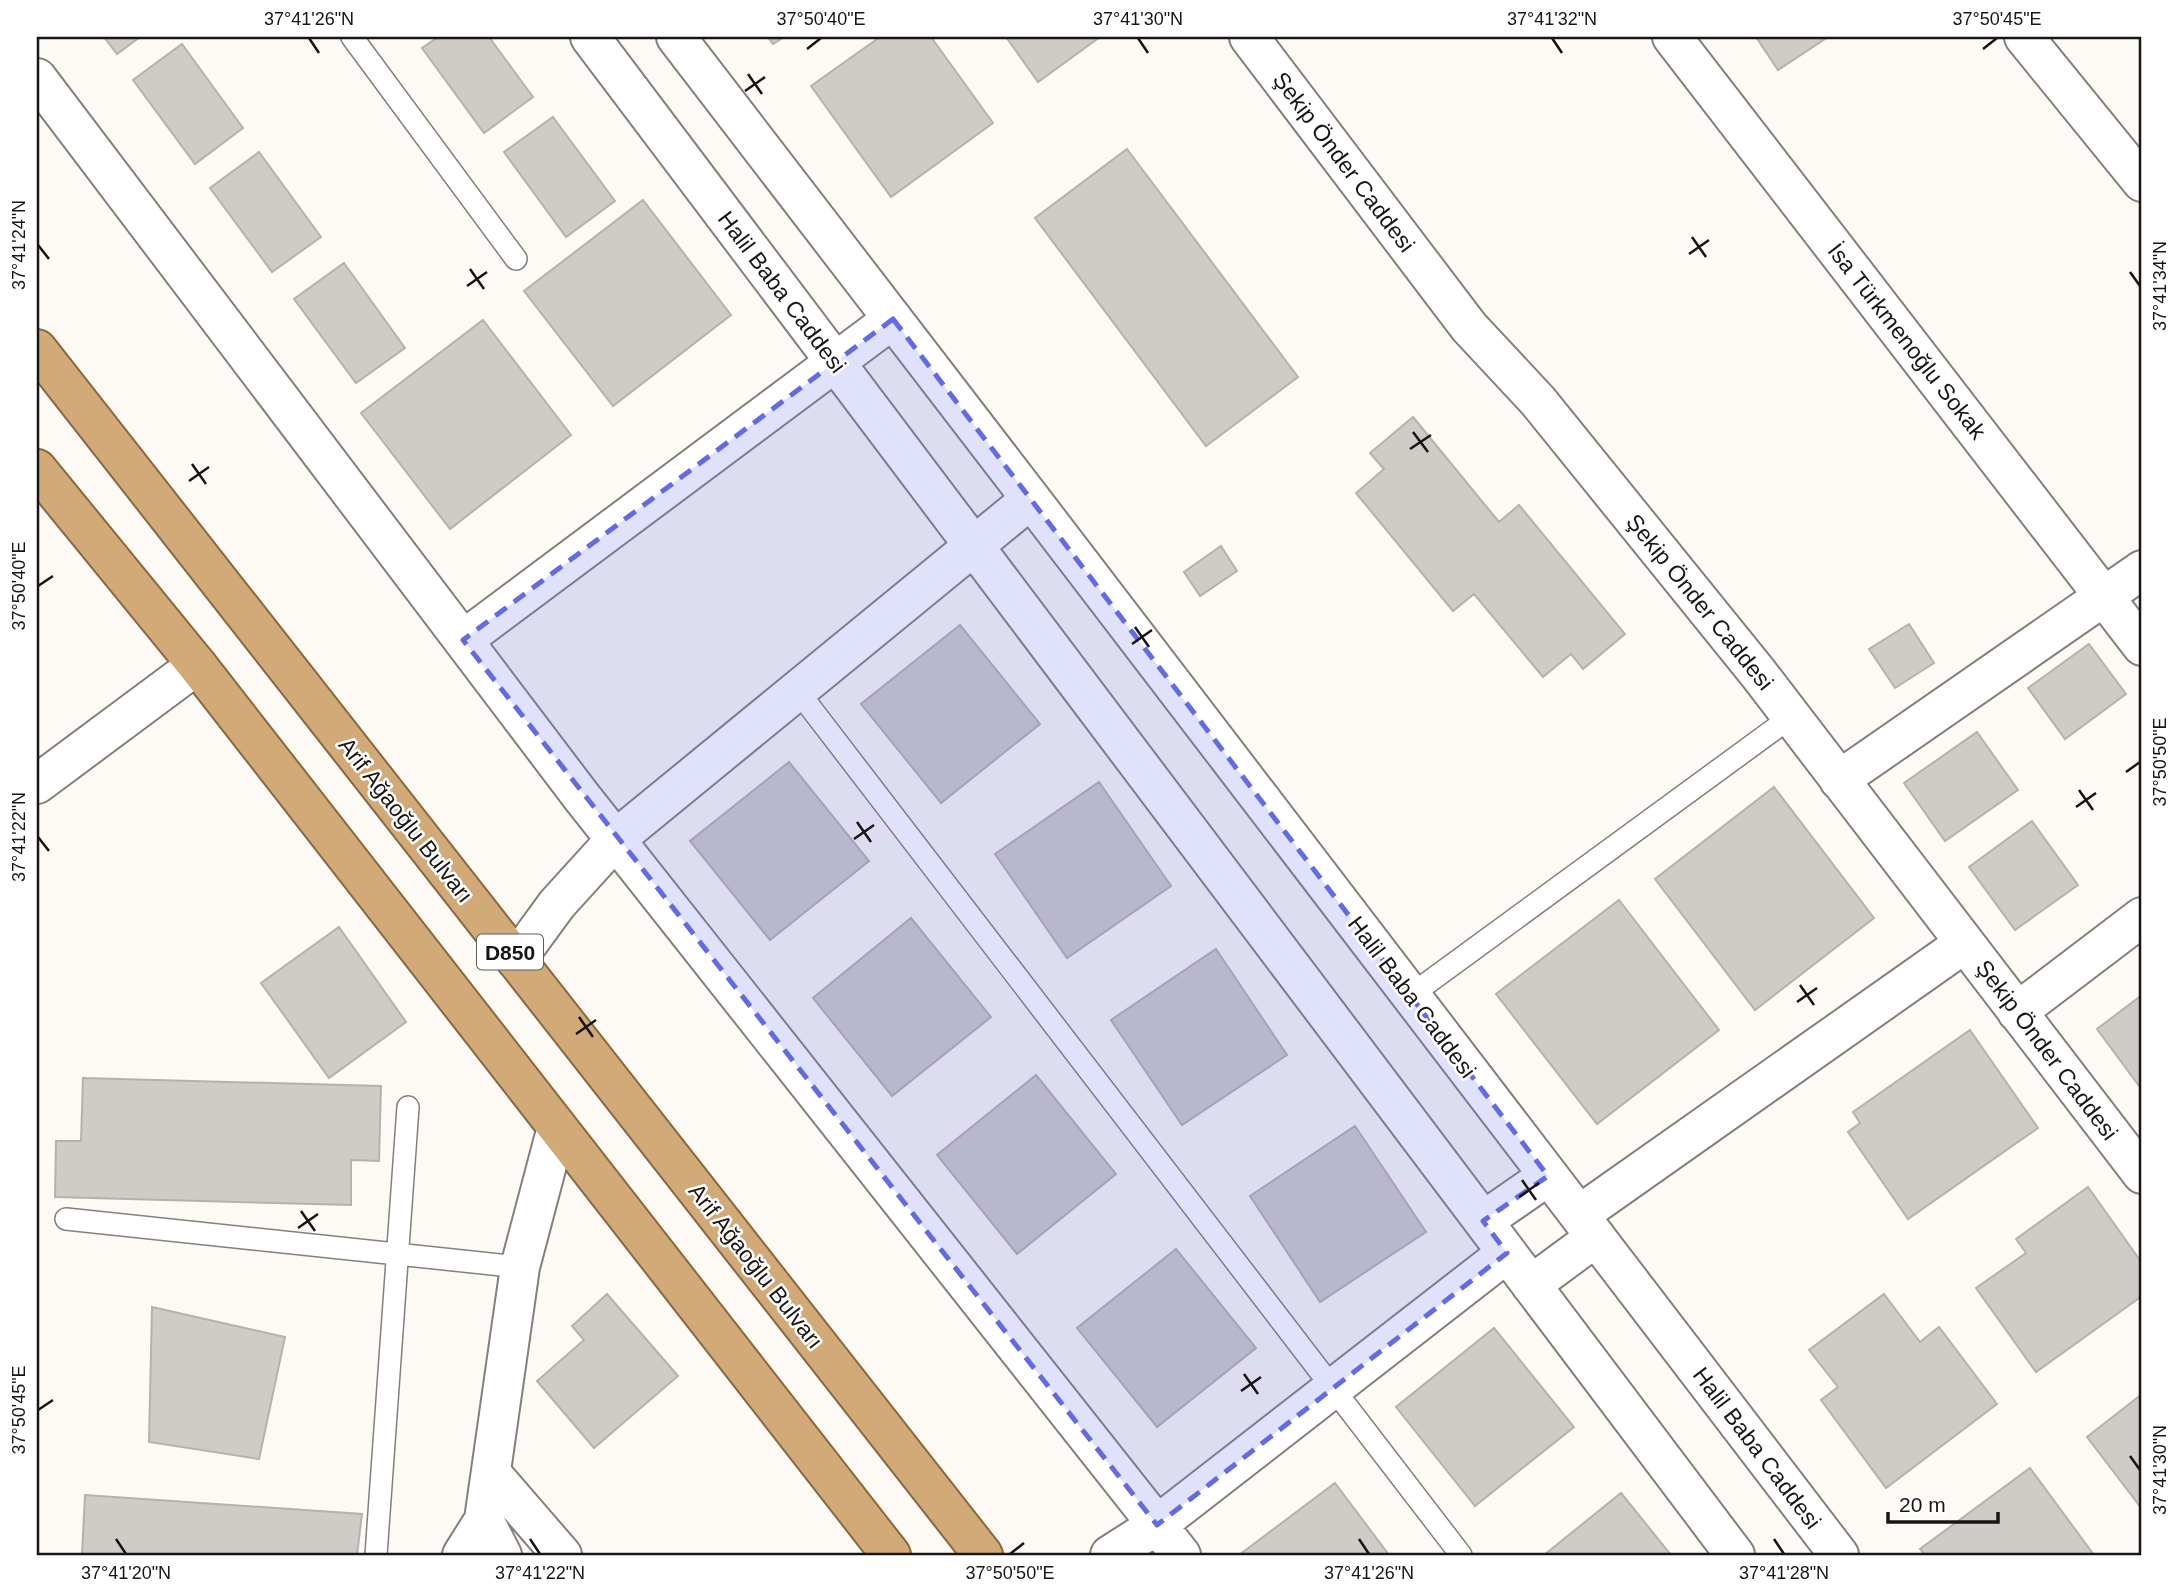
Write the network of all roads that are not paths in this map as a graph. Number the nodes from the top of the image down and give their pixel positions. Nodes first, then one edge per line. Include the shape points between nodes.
1 (352, 37) edge
2 (590, 37) edge
3 (676, 37) edge
4 (1249, 37) edge
5 (1672, 37) edge
6 (2024, 37) edge
7 (37, 78) edge
8 (2142, 182) edge
9 (516, 259) dead end
10 (893, 319) junction
11 (37, 349) edge
12 (835, 362) junction
13 (37, 469) edge
14 (1031, 499) junction
15 (974, 546) junction
16 (2142, 570) edge
17 (2105, 598) junction
18 (463, 640) junction
19 (2142, 646) edge
20 (197, 665) junction
21 (797, 690) junction
22 (1791, 717) junction
23 (41, 772) edge
24 (1839, 780) junction
25 (616, 839) junction
26 (2142, 917) edge
27 (1965, 943) junction
28 (516, 960) junction
29 (1411, 995) junction
30 (2017, 1012) junction
31 (408, 1107) dead end
32 (557, 1127) junction
33 (2142, 1174) edge
34 (1548, 1175) junction
35 (66, 1219) dead end
36 (1483, 1221) junction
37 (1588, 1226) junction
38 (1507, 1253) junction
39 (397, 1254) junction
40 (520, 1267) junction
41 (1531, 1284) junction
42 (1333, 1388) junction
43 (491, 1473) junction
44 (484, 1520) junction
45 (1157, 1525) junction
46 (376, 1555) edge
47 (462, 1555) edge
48 (502, 1555) edge
49 (562, 1555) edge
50 (891, 1555) edge
51 (983, 1555) edge
52 (1110, 1555) edge
53 (1181, 1555) edge
54 (1461, 1555) edge
55 (1735, 1555) edge
56 (1839, 1555) edge

1 - 9 lane
2 - 12 street, Halil Baba Caddesi
3 - 10 street, Halil Baba Caddesi
4 - 22 street, Şekip Önder Caddesi via 1469,327 1538,401
5 - 17 street, İsa Türkmenoğlu Sokak
6 - 8 street
7 - 18 street
10 - 12 street
10 - 14 street, Halil Baba Caddesi
11 - 28 highway, Arif Ağaoğlu Bulvarı / D850
12 - 15 street, Halil Baba Caddesi
12 - 18 street
13 - 20 highway, D850
14 - 15 street
14 - 29 street, Halil Baba Caddesi
15 - 21 street
15 - 36 street, Halil Baba Caddesi
16 - 17 street
17 - 19 street, İsa Türkmenoğlu Sokak
17 - 24 street
18 - 25 street
20 - 23 street
20 - 32 highway, D850
21 - 25 street
21 - 42 lane
22 - 24 street, Şekip Önder Caddesi
22 - 29 lane
24 - 27 street, Şekip Önder Caddesi
25 - 28 street via 557,904
25 - 45 street
26 - 30 street
27 - 30 street, Şekip Önder Caddesi
27 - 37 street
28 - 51 highway, Arif Ağaoğlu Bulvarı / D850
29 - 34 street, Halil Baba Caddesi
30 - 33 street, Şekip Önder Caddesi
31 - 39 lane
32 - 40 street
32 - 50 highway, D850
34 - 36 street
34 - 37 street, Halil Baba Caddesi
35 - 39 lane
36 - 38 street, Halil Baba Caddesi
37 - 41 street
37 - 56 street, Halil Baba Caddesi
38 - 41 street, Halil Baba Caddesi
38 - 42 street
39 - 40 lane
39 - 46 lane
40 - 43 street
41 - 55 street, Halil Baba Caddesi
42 - 45 street
42 - 54 lane
43 - 44 street
43 - 49 street
44 - 47 street
44 - 48 street
45 - 52 street
45 - 53 street

